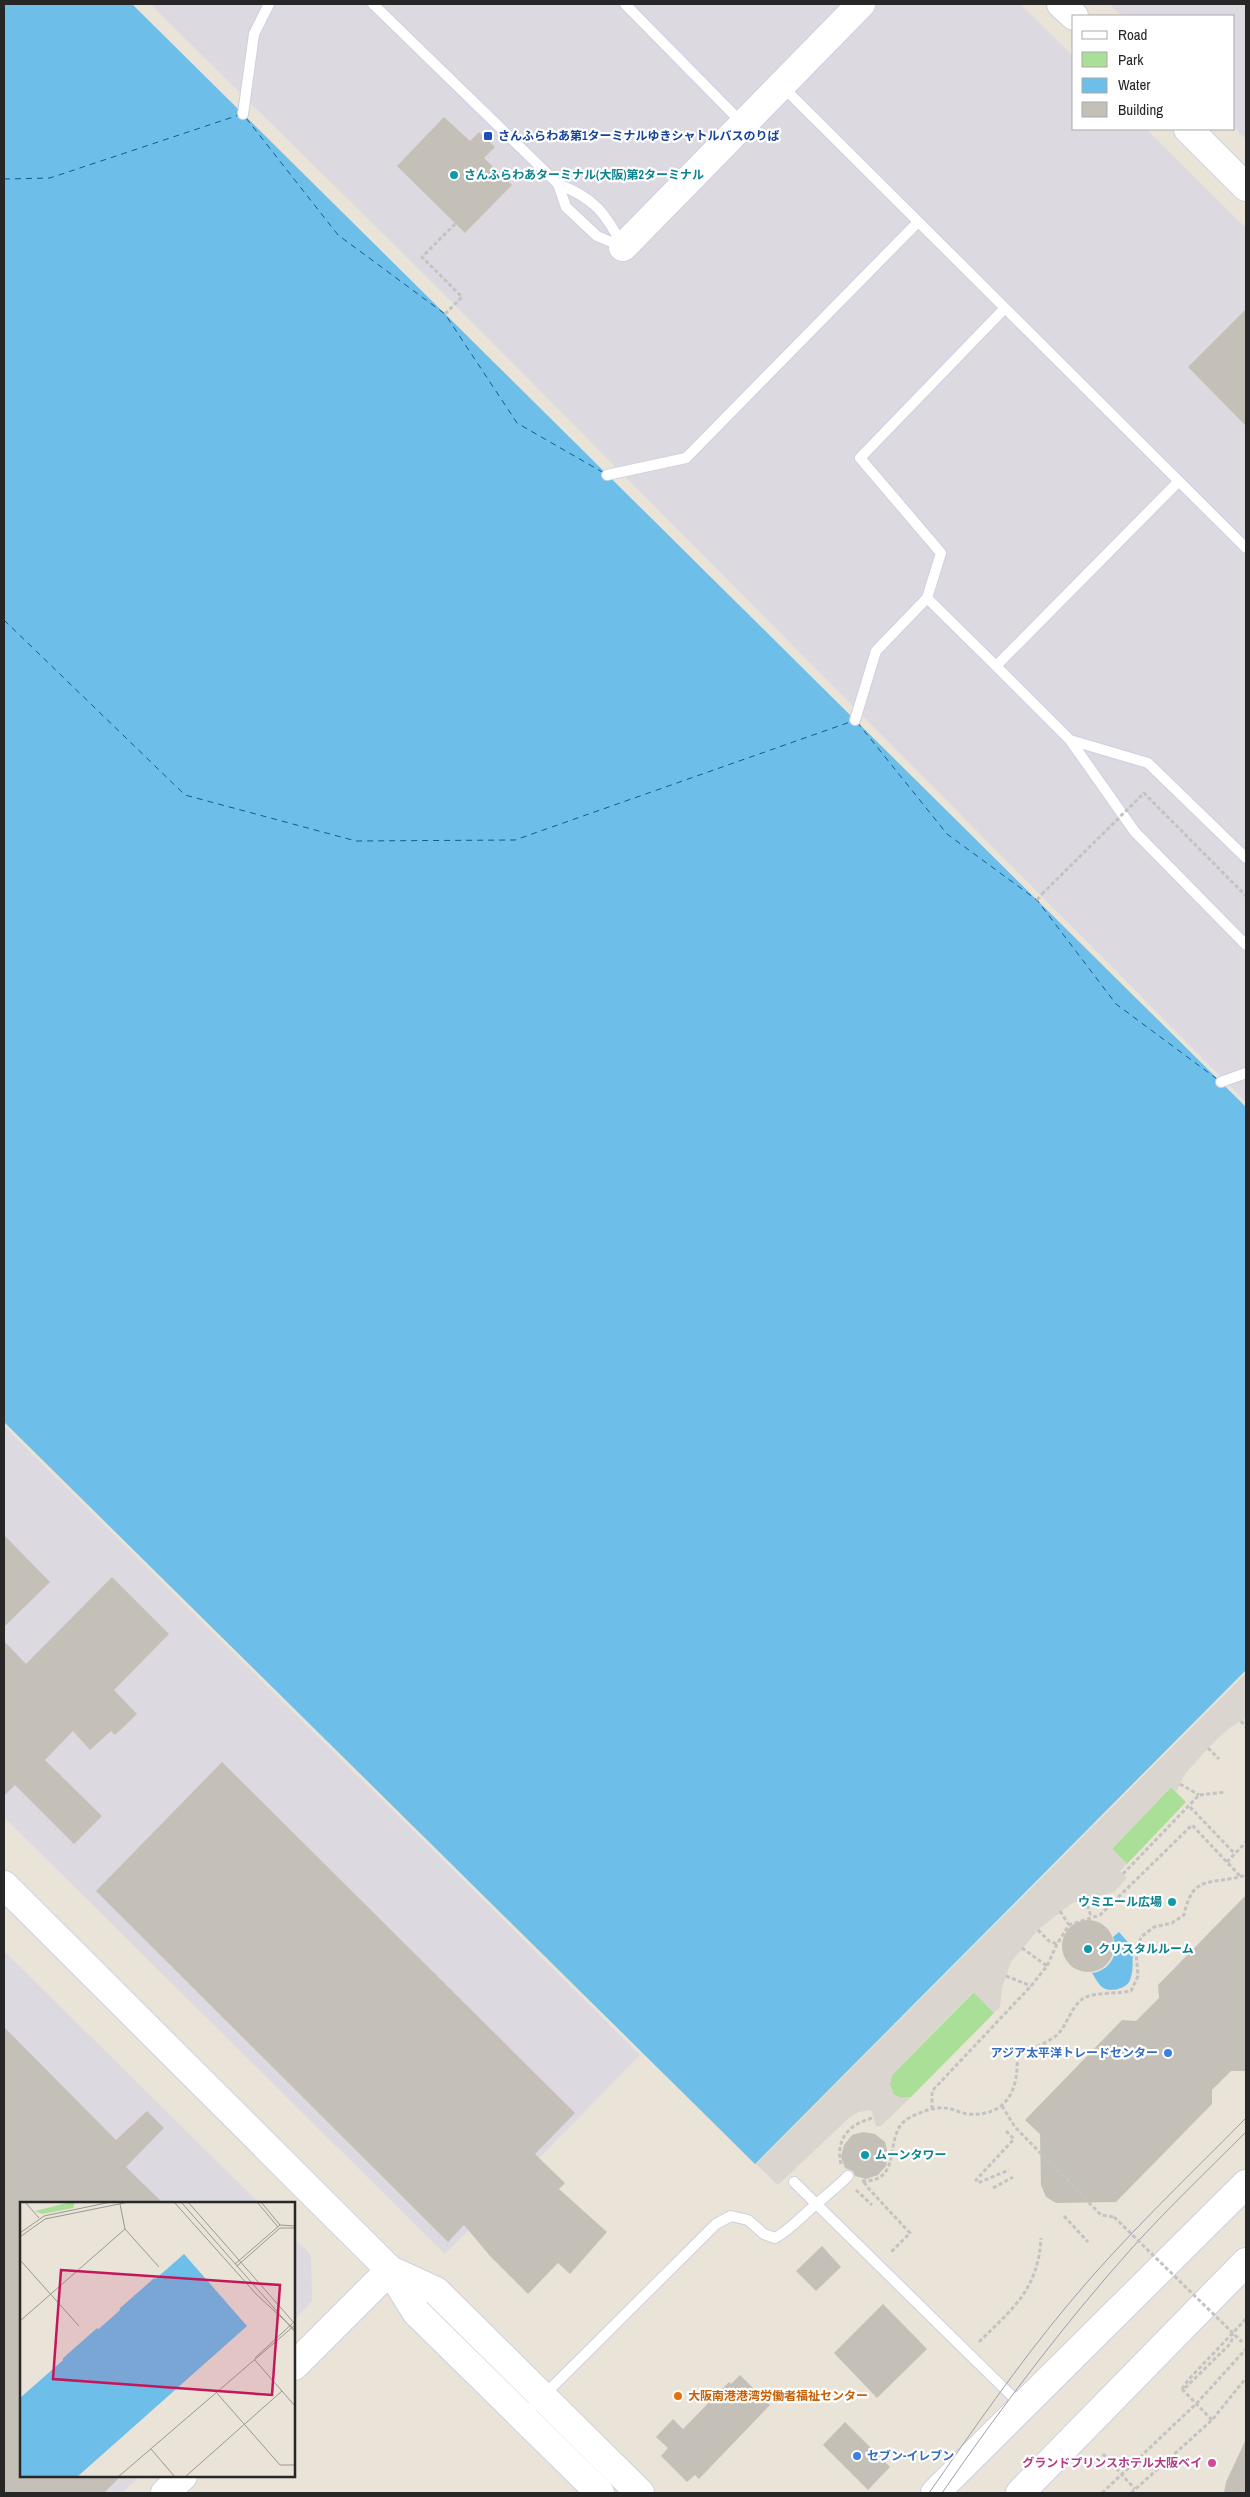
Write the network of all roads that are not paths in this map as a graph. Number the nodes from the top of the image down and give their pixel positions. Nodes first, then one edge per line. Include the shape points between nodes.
1 (269, 4) edge
2 (373, 4) edge
3 (625, 4) edge
4 (861, 4) edge
5 (1062, 4) edge
6 (1073, 15) edge
7 (782, 86) junction
8 (243, 114) dead end
9 (744, 125) junction
10 (1189, 130) edge
11 (558, 184) junction
12 (1246, 187) edge
13 (917, 223) junction
14 (623, 247) junction
15 (1004, 308) junction
16 (607, 475) dead end
17 (1179, 482) junction
18 (1246, 548) edge
19 (927, 598) junction
20 (996, 666) junction
21 (856, 720) dead end
22 (1070, 740) junction
23 (1246, 858) edge
24 (1246, 945) edge
25 (1246, 1073) edge
26 (1221, 1082) dead end
27 (4, 1885) edge
28 (850, 2176) road end
29 (794, 2182) dead end
30 (1246, 2184) edge
31 (816, 2204) junction
32 (1246, 2262) edge
33 (390, 2270) junction
34 (295, 2365) edge
35 (542, 2397) junction
36 (1022, 2407) junction
37 (522, 2417) junction
38 (182, 2477) edge
39 (165, 2493) edge
40 (600, 2493) edge
41 (640, 2493) edge
42 (935, 2493) edge
43 (1020, 2493) edge

1 - 8 lane via 254,34
2 - 11 lane
3 - 9 lane
4 - 7 street
5 - 6 street
7 - 9 street
7 - 13 lane
9 - 14 street
10 - 12 street
11 - 14 lane via 582,193 610,221
11 - 14 lane via 566,207 597,236
13 - 15 lane
13 - 16 lane via 686,458
15 - 17 lane
15 - 19 lane via 860,458 941,553
17 - 18 lane
17 - 20 lane
19 - 20 lane
19 - 21 lane via 876,651
20 - 22 lane
22 - 23 lane via 1148,763
22 - 24 lane via 1135,832
25 - 26 lane
27 - 33 street
28 - 31 lane
29 - 31 lane
30 - 36 street
31 - 35 lane via 776,2238 764,2234 748,2220 731,2216 716,2224
31 - 36 lane
32 - 43 street
33 - 34 street
33 - 35 street via 436,2291
33 - 37 street via 416,2312
35 - 37 lane
35 - 41 street
36 - 42 street
37 - 40 street
38 - 39 street

